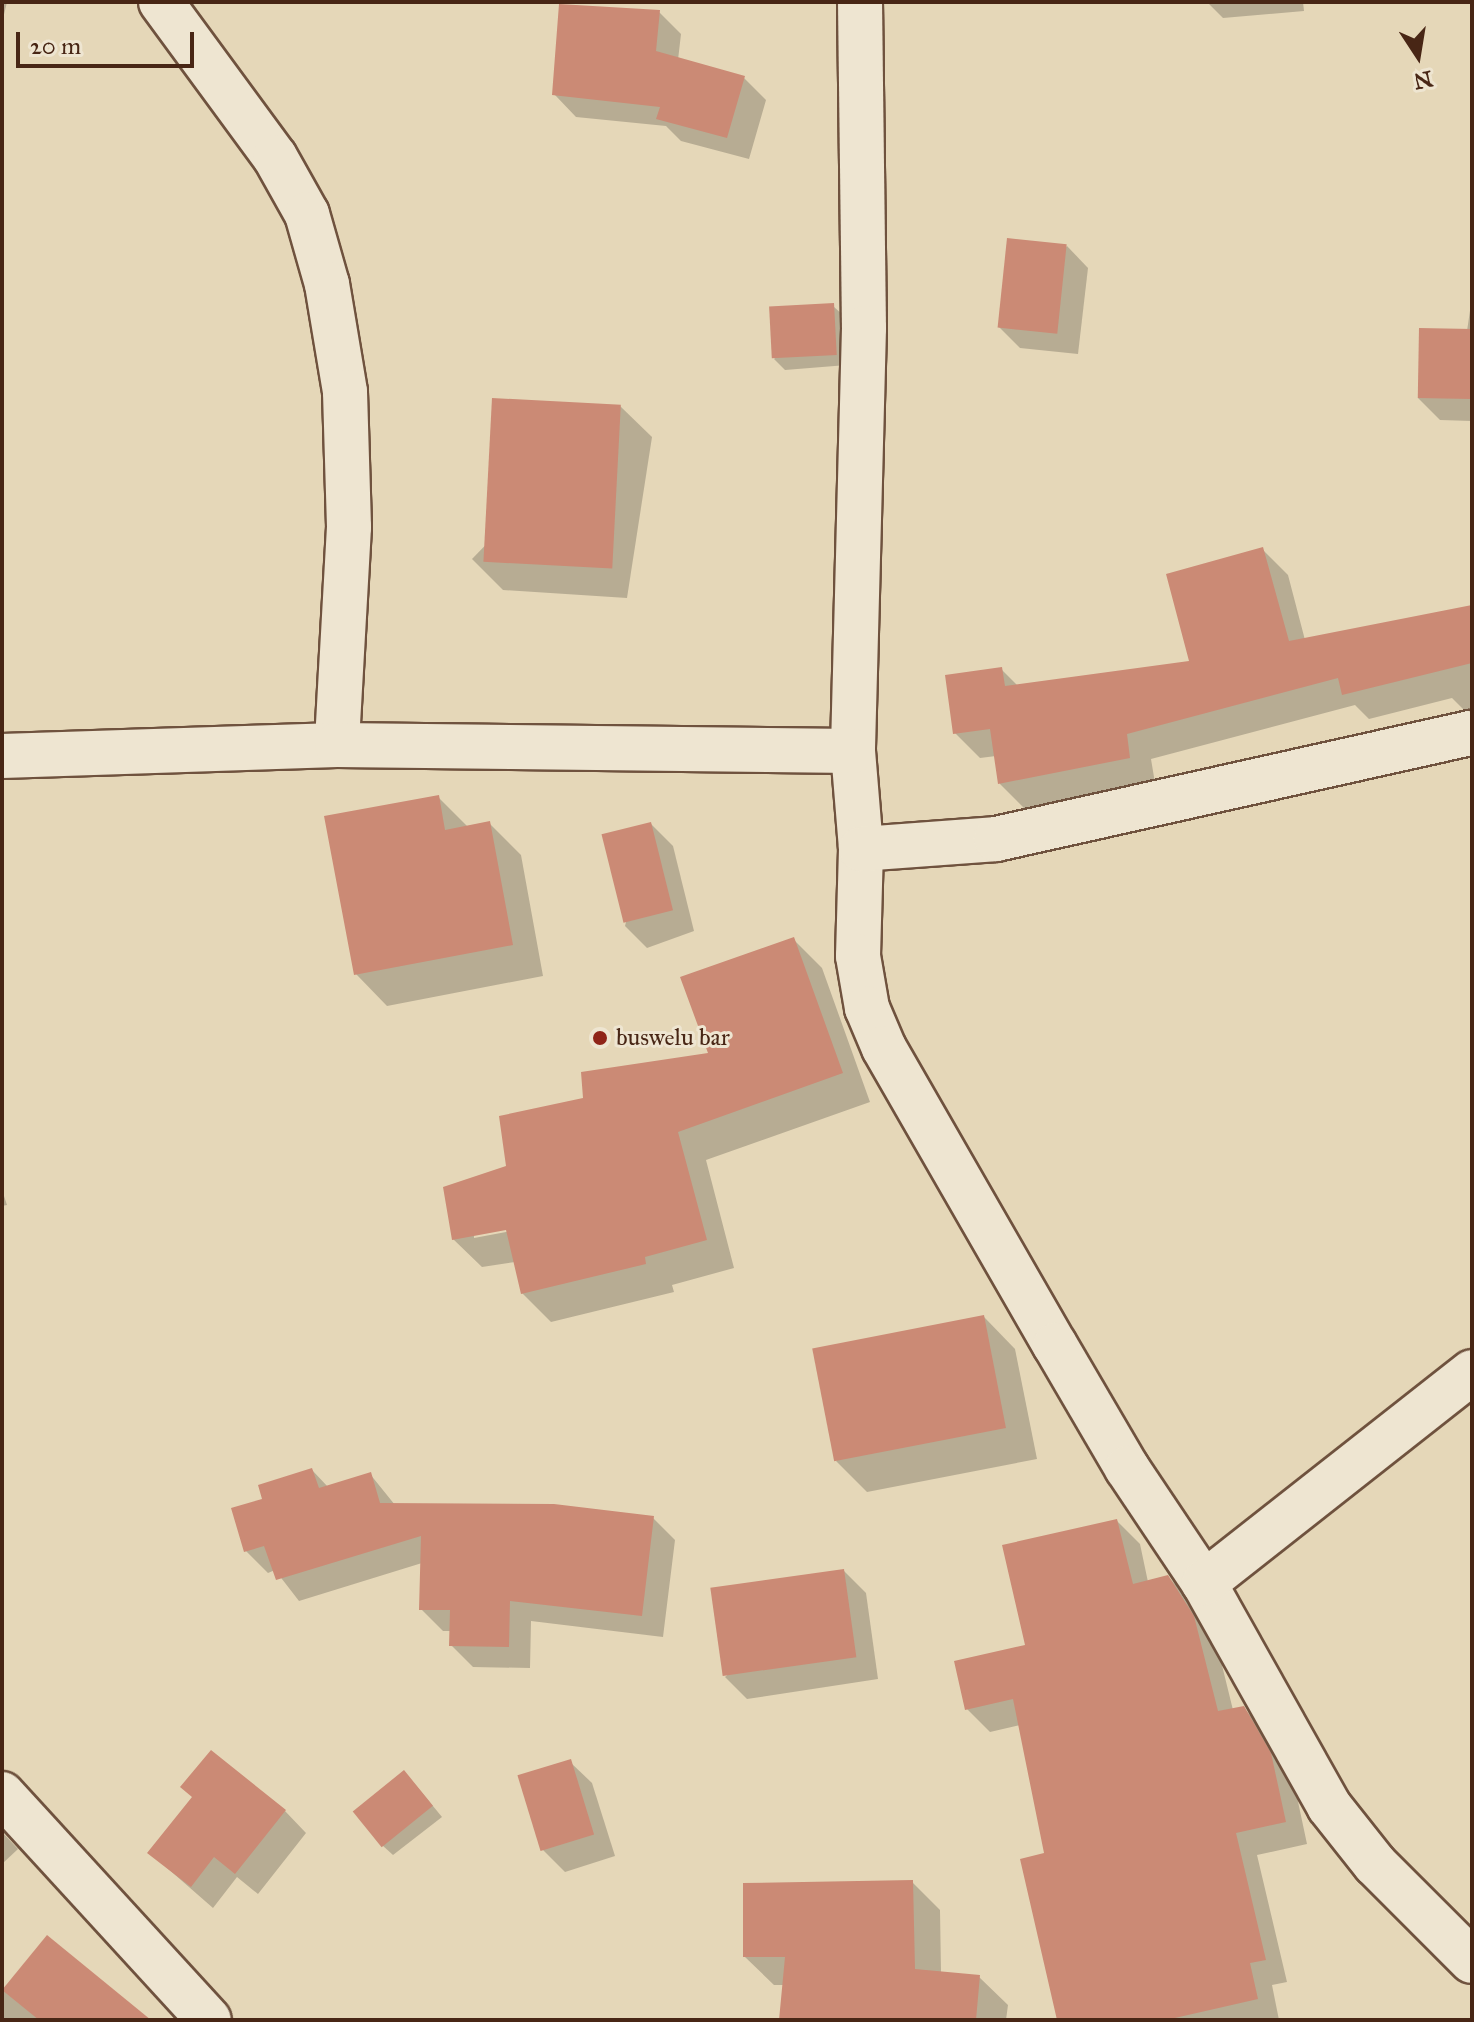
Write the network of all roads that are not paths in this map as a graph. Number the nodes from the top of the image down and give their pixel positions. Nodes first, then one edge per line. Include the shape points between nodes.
1 (161, 2) edge
2 (860, 2) edge
3 (1472, 733) edge
4 (337, 745) junction
5 (853, 751) junction
6 (2, 756) edge
7 (861, 849) junction
8 (1472, 1372) edge
9 (1204, 1583) junction
10 (2, 1794) edge
11 (1472, 1961) edge
12 (209, 2020) edge

1 - 4 street via 275,157 307,214 327,284 345,392 349,527
2 - 5 street via 864,328
3 - 7 street via 996,839
4 - 5 street
4 - 6 street
5 - 7 street
7 - 9 street via 858,956 867,1008 884,1048 1127,1468
8 - 9 street
9 - 11 street via 1329,1806 1375,1864
10 - 12 street

